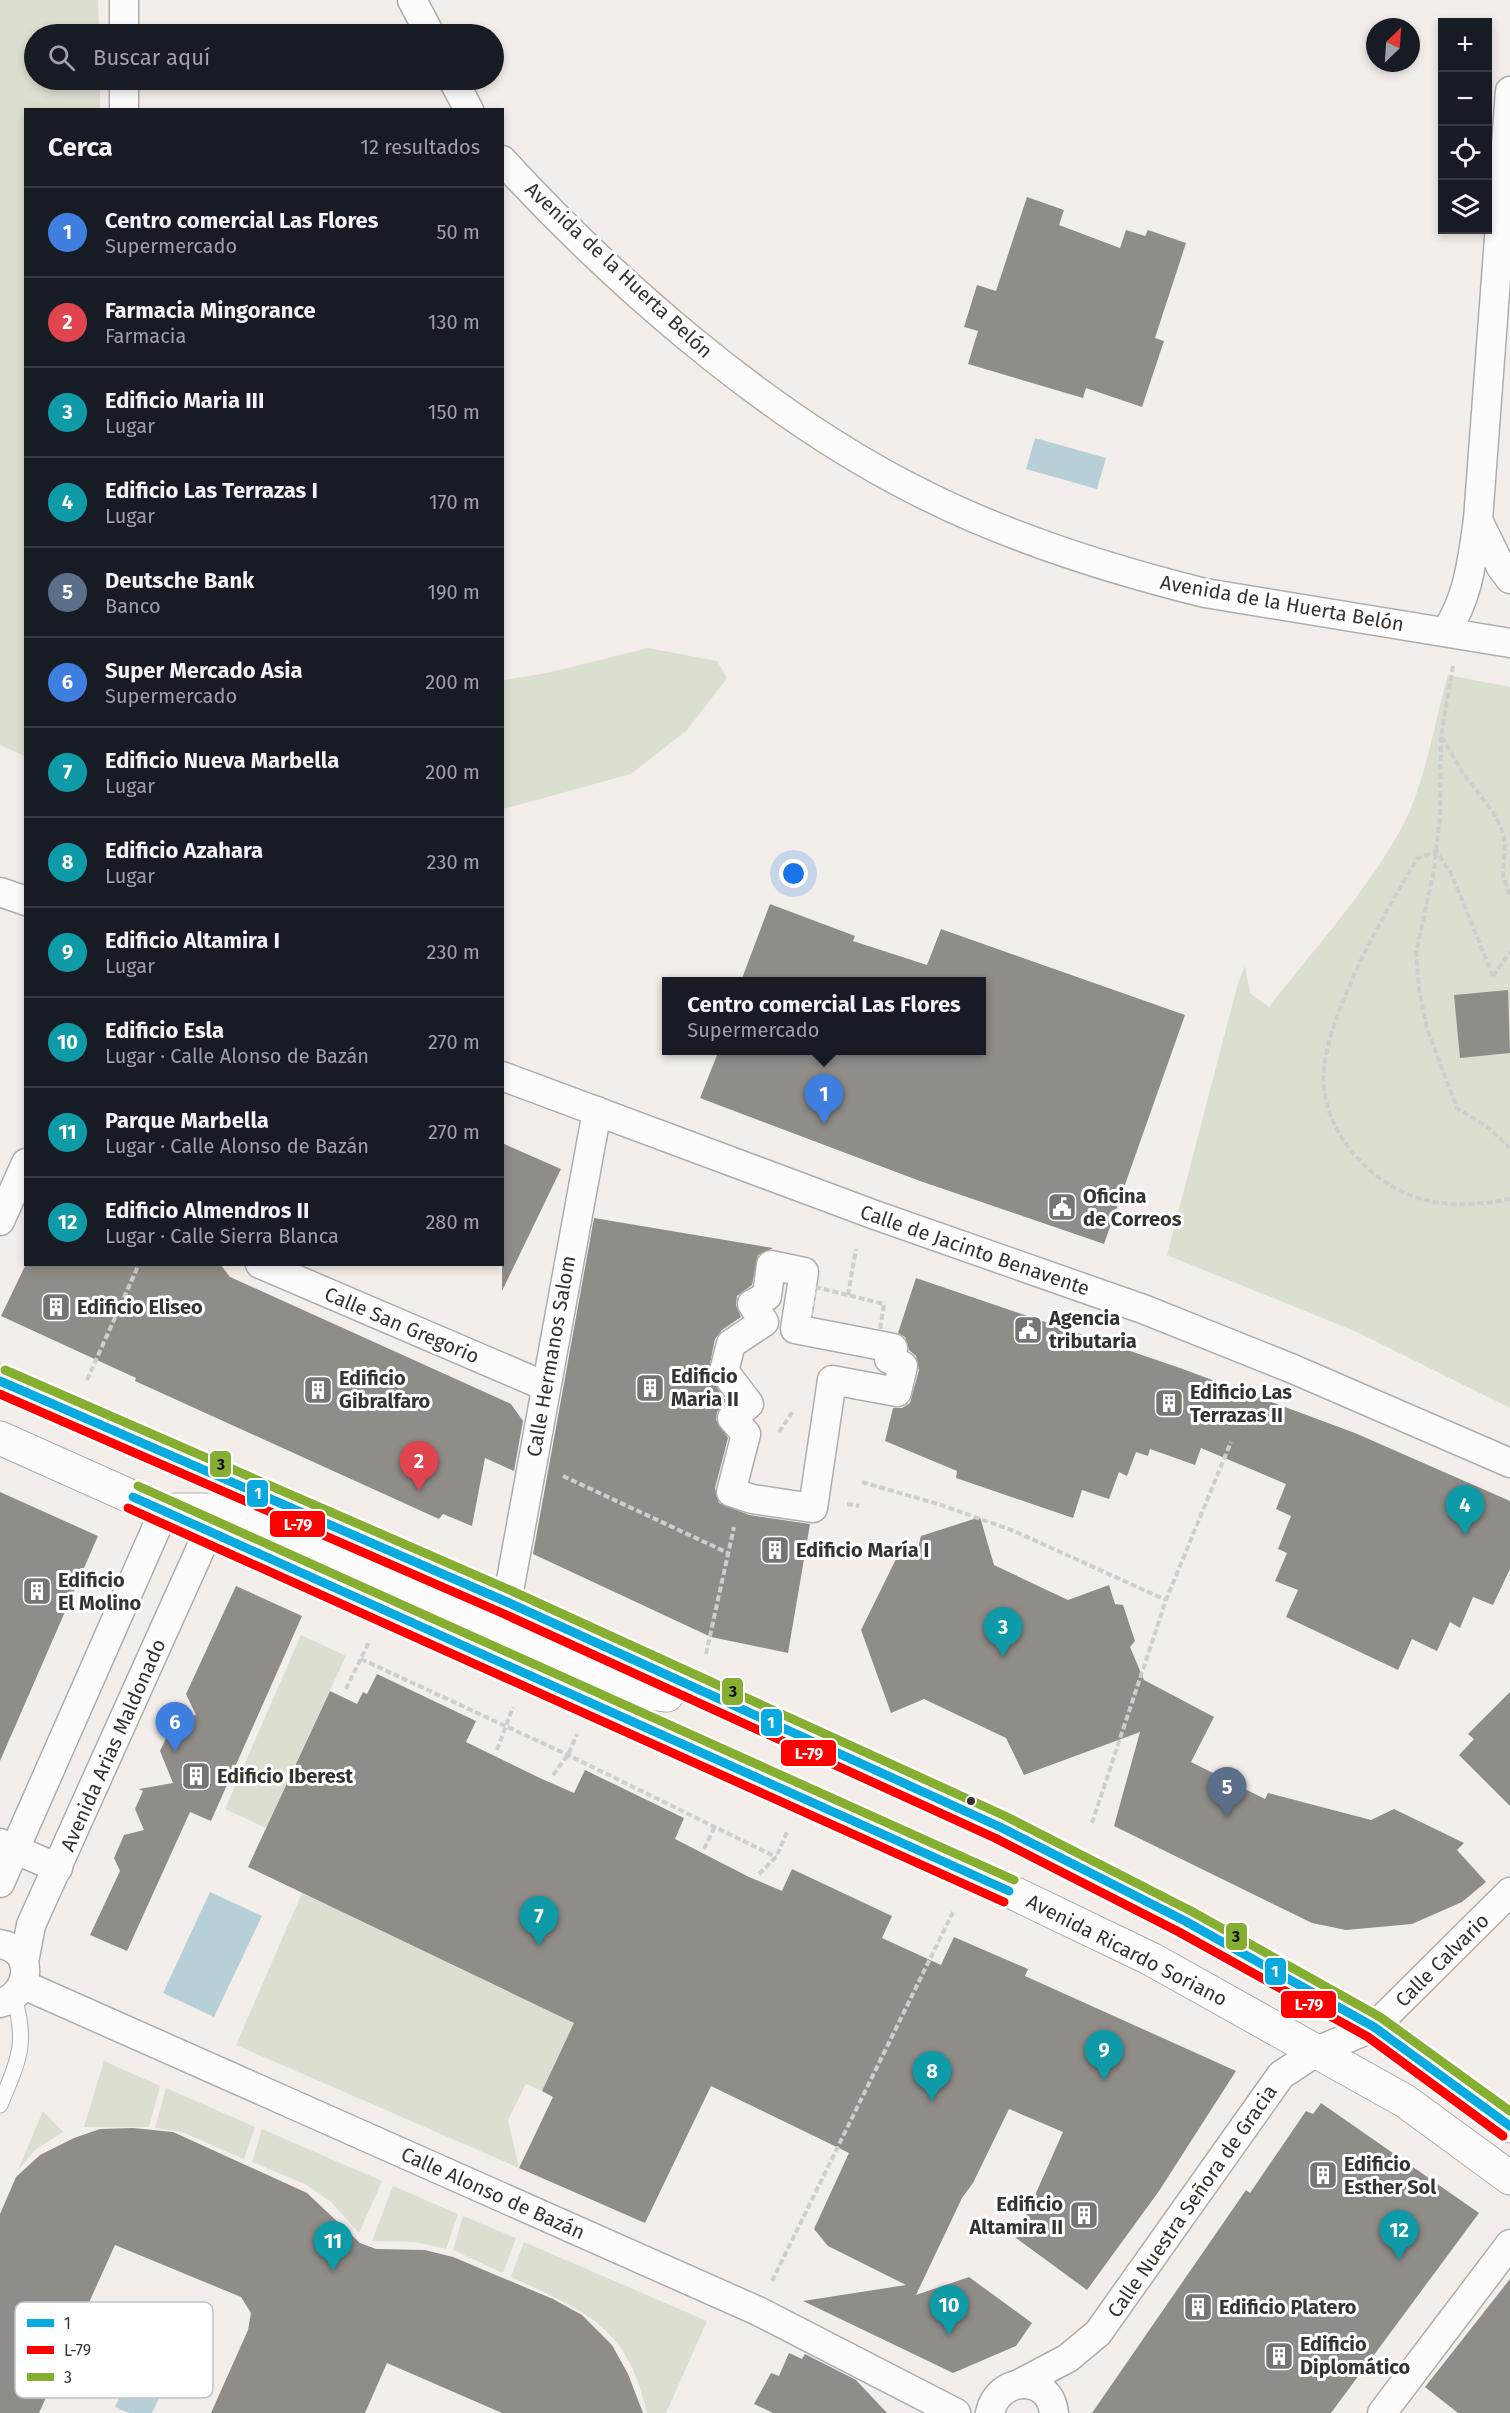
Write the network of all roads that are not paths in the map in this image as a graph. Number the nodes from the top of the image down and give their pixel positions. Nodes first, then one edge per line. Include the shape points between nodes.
1 (124, 0) edge
2 (412, 0) edge
3 (124, 24) edge
4 (425, 24) edge
5 (124, 90) edge
6 (458, 90) edge
7 (1510, 91) edge
8 (124, 108) edge
9 (468, 108) edge
10 (504, 162) edge
11 (1478, 520) junction
12 (1510, 579) edge
13 (1452, 632) junction
14 (1510, 643) edge
15 (0, 892) edge
16 (24, 900) edge
17 (504, 1077) edge
18 (597, 1111) junction
19 (24, 1167) edge
20 (0, 1221) edge
21 (265, 1266) edge
22 (832, 1380) joint
23 (0, 1381) edge
24 (545, 1386) junction
25 (0, 1438) edge
26 (149, 1447) junction
27 (1510, 1463) edge
28 (190, 1517) junction
29 (507, 1602) junction
30 (726, 1702) junction
31 (7, 1845) edge
32 (58, 1868) junction
33 (0, 1883) edge
34 (1510, 1892) edge
35 (0, 1944) edge
36 (16, 1987) edge
37 (1374, 2027) junction
38 (1319, 2050) junction
39 (1405, 2101) junction
40 (0, 2105) edge
41 (1510, 2126) edge
42 (1510, 2178) edge
43 (1510, 2244) edge
44 (1080, 2349) junction
45 (1003, 2397) edge
46 (935, 2408) edge
47 (1055, 2413) edge
48 (1382, 2413) edge

1 - 3 street
2 - 4 street
5 - 8 street
6 - 9 street
7 - 11 street
10 - 13 street, Avenida de la Huerta Belón via 585,245 716,360 857,458 912,488 993,526 1133,575 1205,593
11 - 12 street
11 - 13 street via 1467,588
13 - 14 street, Avenida de la Huerta Belón
15 - 16 street
17 - 18 street, Calle de Jacinto Benavente
18 - 24 street, Calle Hermanos Salom
18 - 27 street, Calle de Jacinto Benavente via 1143,1309
19 - 20 street
21 - 24 street, Calle San Gregorio
22 - 22 street via 897,1392 903,1366 889,1359 893,1348 795,1329 804,1272 771,1265 767,1296 752,1304 764,1322 731,1344 724,1371 749,1404 732,1418 746,1434 731,1492 813,1508
23 - 26 main road, Avenida Ricardo Soriano
24 - 29 street, Calle Hermanos Salom
25 - 28 main road, Avenida Ricardo Soriano
26 - 28 main road
26 - 29 main road, Avenida Ricardo Soriano
28 - 30 main road, Avenida Ricardo Soriano via 234,1510 650,1693
28 - 31 street via 148,1553
28 - 32 street, Avenida Arias Maldonado
28 - 38 main road, Avenida Ricardo Soriano via 968,1871 1152,1959
29 - 30 main road, Avenida Ricardo Soriano
30 - 37 main road, Avenida Ricardo Soriano via 1000,1827 1185,1921
31 - 32 street
31 - 33 street
32 - 36 street, Avenida Arias Maldonado via 31,1925
34 - 37 street, Calle Calvario
35 - 36 street, Calle Alonso de Bazán via 13,1948
36 - 40 lane via 22,2042
36 - 46 street, Calle Alonso de Bazán via 758,2311
37 - 38 street, Calle Nuestra Señora de Gracia
37 - 39 main road via 1384,2072
37 - 41 main road, Avenida Ricardo Soriano
38 - 39 main road, Avenida Ricardo Soriano
38 - 44 street, Calle Nuestra Señora de Gracia via 1281,2075 1115,2311
39 - 42 main road, Avenida Ricardo Soriano
43 - 48 street
44 - 45 street, Calle Nuestra Señora de Gracia
44 - 47 street, Calle Nuestra Señora de Gracia
45 - 46 street, Calle Nuestra Señora de Gracia
45 - 47 street via 1034,2386 1043,2391

